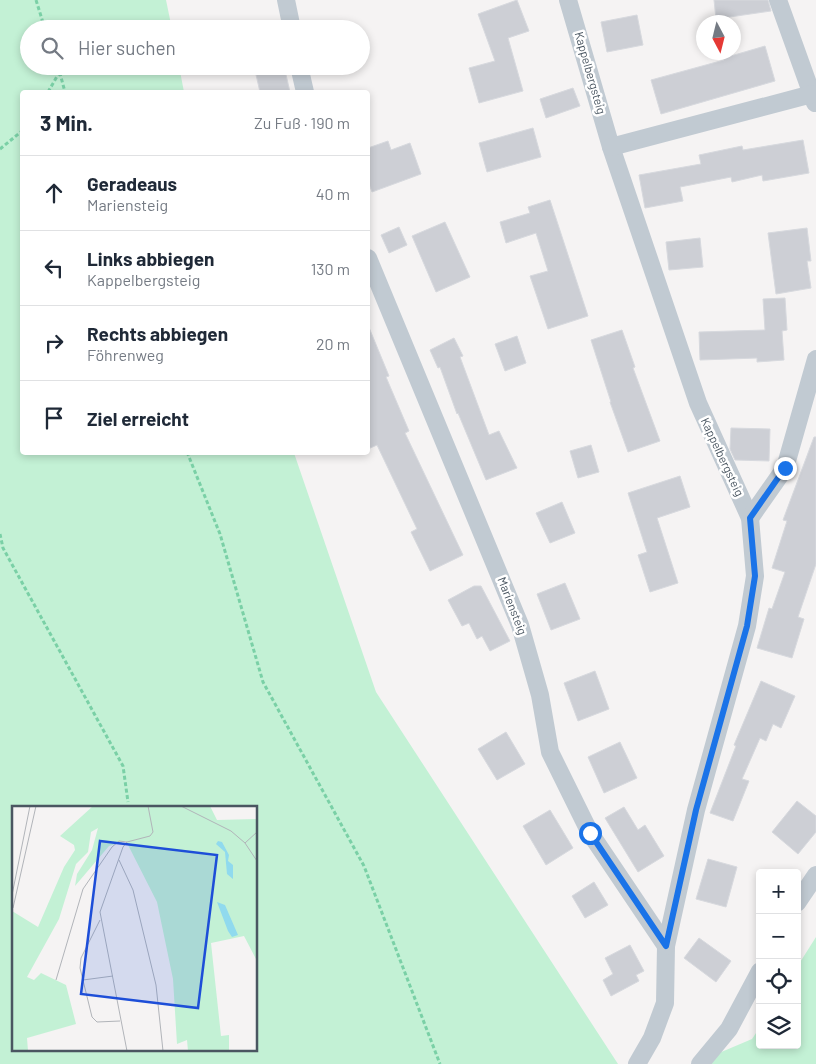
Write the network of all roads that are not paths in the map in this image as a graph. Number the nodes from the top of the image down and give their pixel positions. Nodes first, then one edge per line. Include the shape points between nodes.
1 (286, 0) edge
2 (568, 0) edge
3 (778, 0) edge
4 (290, 20) edge
5 (302, 75) edge
6 (305, 90) edge
7 (814, 99) edge
8 (611, 147) junction
9 (370, 263) edge
10 (816, 359) edge
11 (750, 518) junction
12 (816, 875) edge
13 (801, 897) edge
14 (666, 946) junction
15 (756, 979) edge
16 (637, 1064) edge
17 (700, 1064) edge

1 - 4 street
2 - 8 street, Kappelbergsteig
3 - 7 street
5 - 6 street
7 - 8 street
8 - 11 street, Kappelbergsteig via 698,403
9 - 14 street, Mariensteig via 520,625 540,695 550,752 590,833
10 - 11 street via 785,468
11 - 14 street, Kappelbergsteig via 755,576 747,626 696,810
12 - 13 street
14 - 16 street, Kappelbergsteig via 665,1003 652,1038
15 - 17 street via 730,1029

